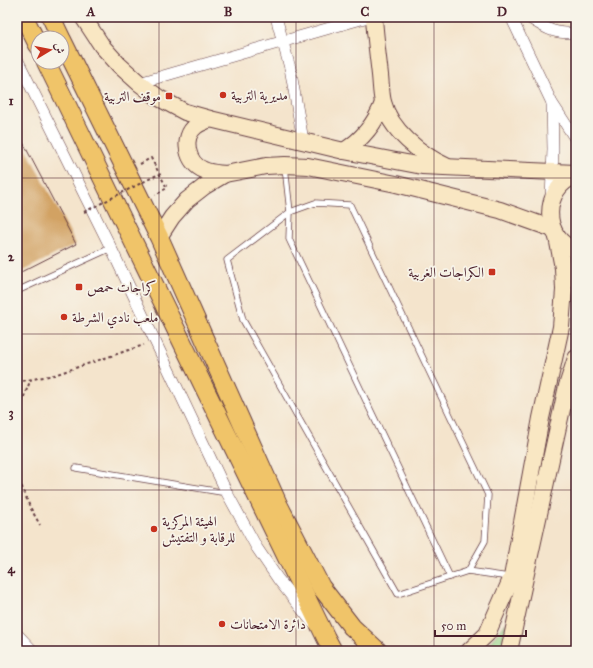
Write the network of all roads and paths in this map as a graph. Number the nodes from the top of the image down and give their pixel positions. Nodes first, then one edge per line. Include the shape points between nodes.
1 (24, 17) edge
2 (51, 17) edge
3 (83, 17) edge
4 (276, 17) edge
5 (368, 17) edge
6 (374, 17) edge
7 (511, 17) edge
8 (528, 17) edge
9 (30, 30) edge
10 (58, 30) edge
11 (576, 33) edge
12 (284, 42) junction
13 (70, 55) edge
14 (17, 59) edge
15 (50, 70) edge
16 (138, 84) junction
17 (384, 103) junction
18 (552, 103) junction
19 (210, 119) junction
20 (303, 140) junction
21 (576, 140) edge
22 (344, 151) junction
23 (151, 158) dead end
24 (285, 164) junction
25 (451, 168) junction
26 (553, 171) junction
27 (160, 174) junction
28 (225, 174) junction
29 (576, 174) edge
30 (166, 188) dead end
31 (551, 200) junction
32 (84, 212) dead end
33 (290, 212) junction
34 (555, 233) junction
35 (159, 237) junction
36 (111, 248) junction
37 (576, 250) edge
38 (17, 291) edge
39 (156, 341) junction
40 (576, 358) edge
41 (31, 379) junction
42 (17, 382) edge
43 (573, 394) edge
44 (17, 414) edge
45 (76, 468) dead end
46 (17, 475) edge
47 (227, 493) junction
48 (40, 525) dead end
49 (468, 571) junction
50 (450, 577) junction
51 (512, 577) junction
52 (17, 634) edge
53 (329, 644) edge
54 (33, 651) edge
55 (378, 651) edge
56 (469, 651) edge
57 (509, 651) edge

1 - 9 main road
2 - 10 main road
3 - 16 main road via 102,46
4 - 12 street
5 - 12 street
6 - 17 main road
7 - 18 street
8 - 11 street via 548,30 562,34
12 - 16 street
12 - 20 street
13 - 35 main road
14 - 36 street
15 - 53 main road
16 - 19 main road via 185,112
17 - 22 main road via 368,131
17 - 25 main road via 392,120 413,145
18 - 21 street
18 - 26 street
19 - 20 main road
19 - 28 main road via 196,126 190,133 188,150 193,162 203,170
20 - 22 main road
22 - 25 main road via 422,166
23 - 27 path
24 - 28 main road
24 - 33 lane
24 - 34 main road via 308,166 396,184 500,210
25 - 26 main road
26 - 29 main road
26 - 31 street
27 - 30 path
27 - 32 path, bridge
28 - 35 main road via 187,200
29 - 31 main road via 558,187
31 - 34 main road via 550,220
33 - 49 lane via 315,203 350,205 488,496 485,541
33 - 50 lane via 289,239
33 - 50 lane via 227,260 243,320 398,594
34 - 37 main road via 564,244
34 - 51 main road via 563,268 561,327 541,418
35 - 55 main road via 278,504 321,587 352,627
36 - 38 lane
36 - 39 street
39 - 41 path via 54,375
39 - 47 street
40 - 43 main road
41 - 42 path
41 - 44 path
43 - 57 main road
45 - 47 lane
46 - 48 path
47 - 53 street via 265,560
49 - 50 lane
49 - 51 lane
51 - 56 main road via 487,634
52 - 54 street

